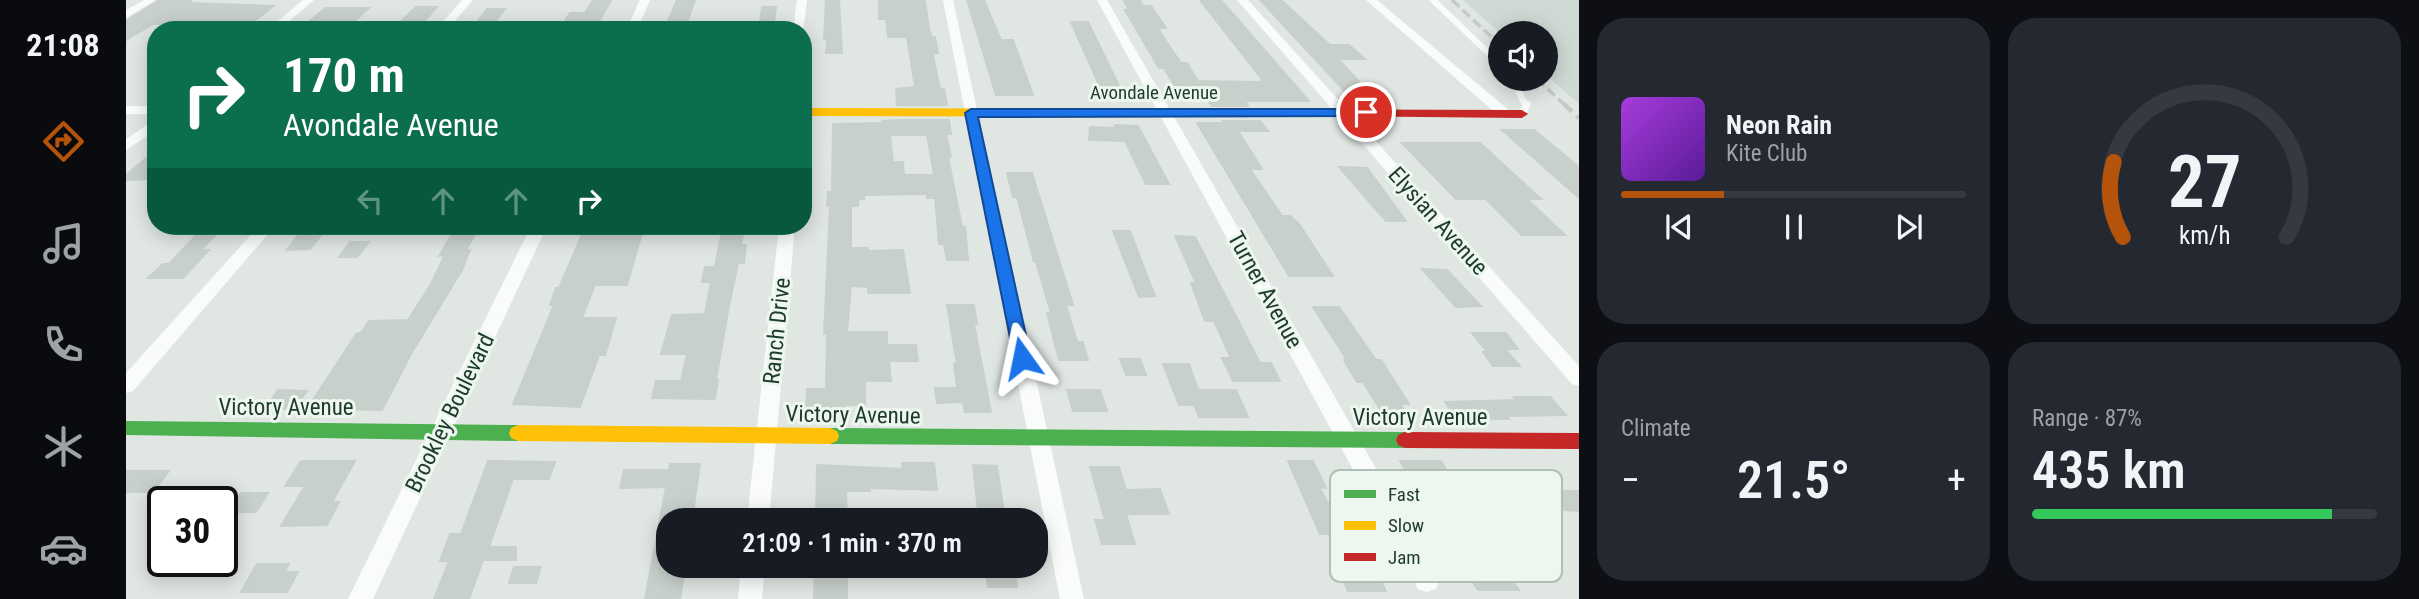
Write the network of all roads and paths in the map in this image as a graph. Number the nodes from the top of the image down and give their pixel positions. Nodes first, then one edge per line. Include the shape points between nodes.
1 (150, 0) edge
2 (309, 0) edge
3 (468, 0) edge
4 (645, 0) edge
5 (802, 0) edge
6 (948, 0) edge
7 (1101, 0) edge
8 (1242, 0) edge
9 (1371, 0) edge
10 (1433, 0) edge
11 (126, 15) edge
12 (283, 21) edge
13 (449, 21) edge
14 (635, 21) edge
15 (800, 21) edge
16 (1488, 53) edge
17 (1519, 91) edge
18 (126, 110) edge
19 (147, 110) edge
20 (812, 112) edge
21 (1341, 112) junction
22 (971, 113) junction
23 (1165, 113) junction
24 (1505, 114) junction
25 (1522, 114) joint
26 (147, 129) edge
27 (126, 146) edge
28 (259, 235) edge
29 (535, 235) edge
30 (787, 235) edge
31 (1579, 379) edge
32 (126, 386) edge
33 (126, 428) edge
34 (442, 431) junction
35 (766, 436) junction
36 (1039, 439) junction
37 (1349, 440) junction
38 (1579, 441) edge
39 (1366, 470) edge
40 (759, 508) edge
41 (752, 578) edge
42 (360, 599) edge
43 (750, 599) edge
44 (1072, 599) edge

1 - 11 street
2 - 12 street
3 - 13 street
4 - 14 street
5 - 15 street
6 - 22 street
7 - 23 street, Turner Avenue
8 - 21 street, Elysian Avenue
9 - 24 street
10 - 16 lane
17 - 25 lane via 1527,105
18 - 19 street
20 - 22 street, Avondale Avenue
21 - 23 street, Avondale Avenue
21 - 24 street, Avondale Avenue
21 - 31 street, Elysian Avenue
22 - 23 street, Avondale Avenue
22 - 36 street
23 - 37 street, Turner Avenue
24 - 25 street, Avondale Avenue
26 - 27 street
28 - 32 street
29 - 34 street, Brookley Boulevard
30 - 35 street, Ranch Drive
33 - 34 street, Victory Avenue
34 - 35 street, Victory Avenue
34 - 42 street, Brookley Boulevard
35 - 36 street, Victory Avenue
35 - 40 street, Ranch Drive
36 - 37 street, Victory Avenue
36 - 44 street
37 - 38 street, Victory Avenue
37 - 39 street, Turner Avenue
41 - 43 street

